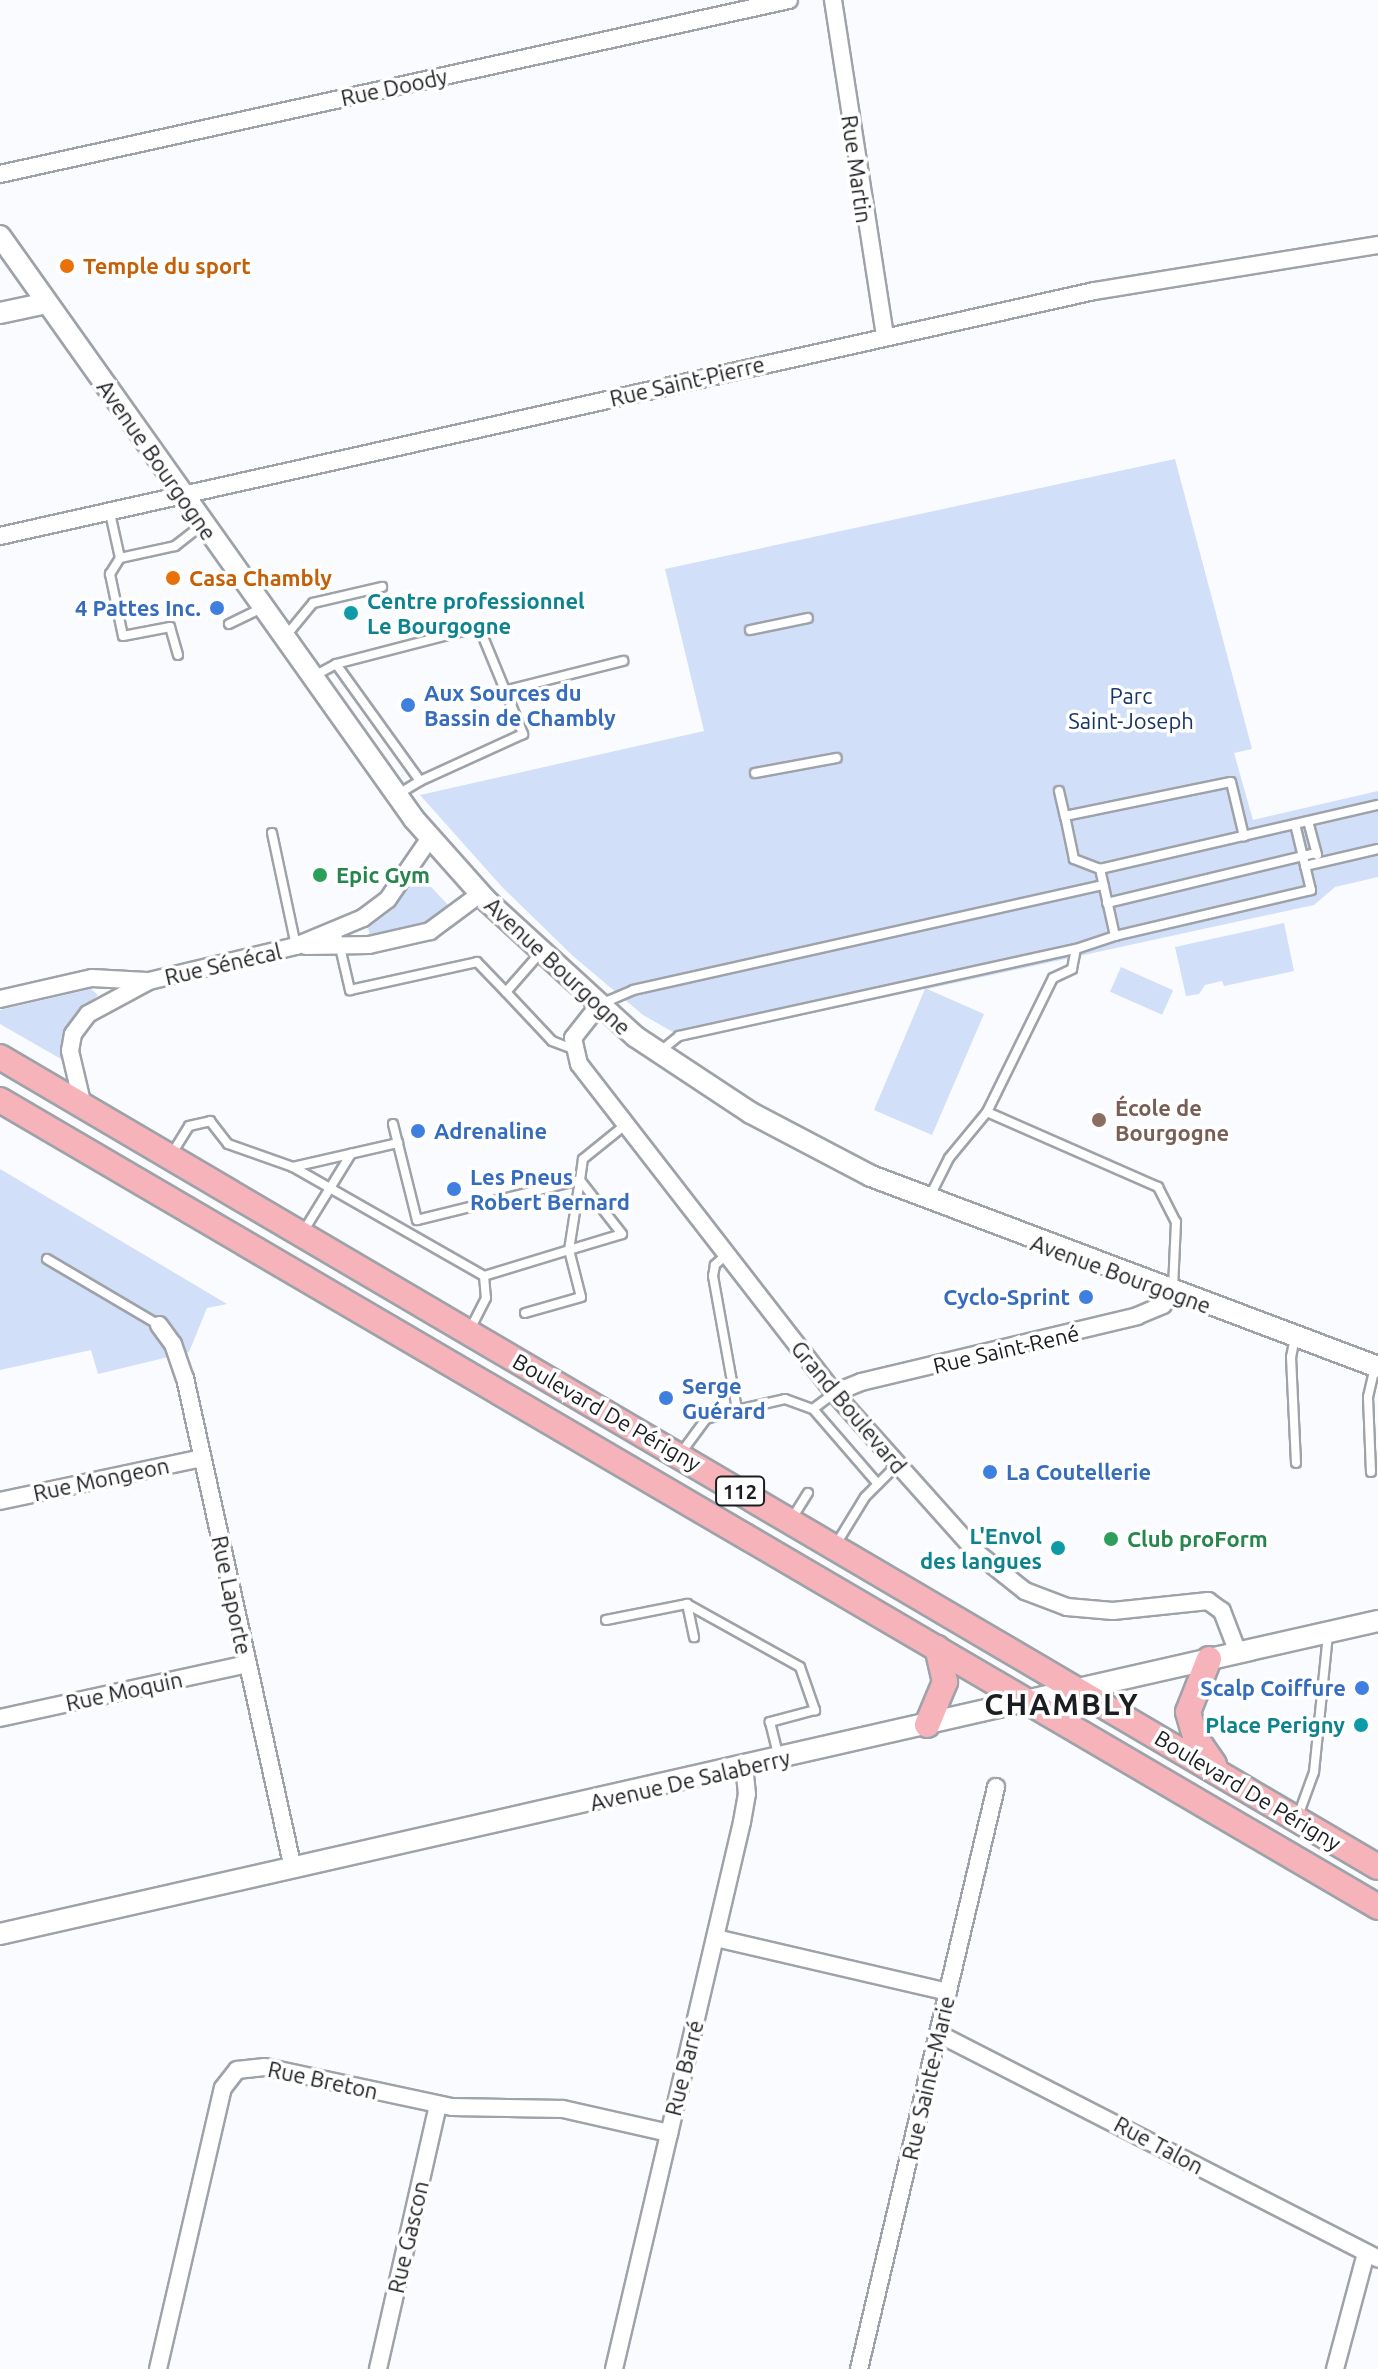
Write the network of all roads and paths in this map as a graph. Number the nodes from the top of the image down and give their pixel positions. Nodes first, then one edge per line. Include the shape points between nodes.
1 (789, 0) edge
2 (833, 0) edge
3 (0, 174) edge
4 (0, 236) edge
5 (1378, 245) edge
6 (47, 303) junction
7 (0, 313) edge
8 (885, 337) junction
9 (182, 496) junction
10 (110, 513) junction
11 (202, 525) junction
12 (0, 536) edge
13 (120, 558) junction
14 (382, 587) dead end
15 (262, 608) junction
16 (808, 618) dead end
17 (229, 624) dead end
18 (750, 630) dead end
19 (283, 638) junction
20 (178, 655) dead end
21 (623, 661) dead end
22 (336, 664) junction
23 (311, 678) junction
24 (508, 690) junction
25 (837, 758) dead end
26 (755, 773) dead end
27 (420, 781) junction
28 (1059, 791) dead end
29 (397, 796) junction
30 (1378, 805) edge
31 (1065, 816) junction
32 (1308, 821) junction
33 (1295, 824) junction
34 (272, 833) dead end
35 (1244, 836) junction
36 (430, 838) junction
37 (1378, 849) edge
38 (1316, 853) junction
39 (1304, 862) junction
40 (1318, 863) junction
41 (1100, 869) junction
42 (1103, 885) junction
43 (480, 894) junction
44 (1107, 903) junction
45 (1115, 936) junction
46 (338, 937) junction
47 (296, 946) junction
48 (1076, 949) junction
49 (541, 952) junction
50 (149, 981) junction
51 (506, 992) junction
52 (0, 999) edge
53 (599, 1005) junction
54 (573, 1049) junction
55 (658, 1053) junction
56 (0, 1057) edge
57 (0, 1100) edge
58 (83, 1106) junction
59 (987, 1112) junction
60 (393, 1124) dead end
61 (625, 1125) junction
62 (398, 1143) junction
63 (351, 1154) junction
64 (170, 1156) junction
65 (293, 1167) junction
66 (580, 1180) junction
67 (330, 1187) junction
68 (929, 1200) junction
69 (417, 1220) junction
70 (409, 1232) junction
71 (302, 1233) junction
72 (569, 1250) junction
73 (726, 1255) junction
74 (47, 1259) dead end
75 (484, 1276) junction
76 (1172, 1293) junction
77 (525, 1313) dead end
78 (159, 1325) joint
79 (469, 1331) junction
80 (1295, 1337) junction
81 (1377, 1366) edge
82 (834, 1393) junction
83 (813, 1409) junction
84 (737, 1410) junction
85 (680, 1455) junction
86 (202, 1458) junction
87 (1296, 1463) dead end
88 (897, 1465) junction
89 (1371, 1472) dead end
90 (878, 1484) junction
91 (808, 1493) dead end
92 (0, 1501) edge
93 (791, 1520) junction
94 (835, 1546) junction
95 (687, 1604) junction
96 (606, 1620) dead end
97 (1378, 1621) edge
98 (1328, 1633) junction
99 (694, 1637) dead end
100 (937, 1648) junction
101 (1238, 1653) junction
102 (1209, 1659) junction
103 (247, 1664) junction
104 (1078, 1689) junction
105 (1029, 1701) junction
106 (0, 1718) edge
107 (927, 1725) junction
108 (779, 1759) junction
109 (744, 1767) junction
110 (1220, 1772) junction
111 (996, 1787) dead end
112 (1296, 1819) junction
113 (1378, 1867) edge
114 (293, 1869) junction
115 (1378, 1907) edge
116 (0, 1934) edge
117 (716, 1938) junction
118 (948, 1992) junction
119 (939, 2034) junction
120 (438, 2105) junction
121 (669, 2133) junction
122 (1372, 2256) edge
123 (158, 2369) edge
124 (378, 2369) edge
125 (614, 2369) edge
126 (859, 2369) edge
127 (1335, 2369) edge

1 - 3 street, Rue Doody
2 - 8 street, Rue Martin
4 - 6 street, Avenue Bourgogne
5 - 8 street, Rue Saint-Pierre via 1094,291
6 - 7 street
6 - 9 street, Avenue Bourgogne
8 - 9 street, Rue Saint-Pierre
9 - 10 street, Rue Saint-Pierre
9 - 11 street, Avenue Bourgogne
10 - 12 street, Rue Saint-Pierre
10 - 13 lane
11 - 13 lane via 175,546
11 - 15 street, Avenue Bourgogne
13 - 20 lane via 110,574 123,636 170,627
14 - 19 lane via 313,603
15 - 17 lane
15 - 19 street, Avenue Bourgogne
16 - 18 lane
19 - 23 street, Avenue Bourgogne
21 - 24 lane
22 - 23 lane
22 - 24 lane via 479,627
22 - 27 lane
23 - 29 street, Avenue Bourgogne
24 - 27 lane via 523,734
25 - 26 lane
27 - 29 lane
28 - 31 lane
29 - 36 street, Avenue Bourgogne
30 - 32 lane
31 - 35 lane via 1231,782
31 - 41 lane via 1074,859
32 - 33 lane
32 - 38 lane
33 - 35 lane
33 - 39 lane
34 - 47 lane
35 - 41 lane
36 - 43 street, Avenue Bourgogne
36 - 46 street, Rue Sénécal via 380,908
37 - 40 lane
38 - 39 lane
38 - 40 lane
39 - 40 lane
39 - 44 lane
39 - 45 lane via 1311,890
41 - 42 lane
42 - 44 lane
42 - 53 lane via 633,990
43 - 46 street, Rue Sénécal via 438,928 369,945
43 - 49 street, Avenue Bourgogne
44 - 45 lane
45 - 48 lane
46 - 47 street, Rue Sénécal
46 - 51 lane via 350,990 477,962
47 - 50 street, Rue Sénécal
48 - 55 lane via 679,1036
48 - 59 lane via 1072,969 1053,978
49 - 51 lane
49 - 53 street, Avenue Bourgogne
50 - 52 street, Rue Sénécal via 92,978
50 - 58 street, Rue Sénécal via 96,1008 77,1026 70,1051
51 - 54 lane via 552,1041
53 - 54 street via 576,1032
53 - 55 street, Avenue Bourgogne
54 - 61 street, Grand Boulevard
55 - 68 street, Avenue Bourgogne via 814,1149
56 - 58 main road, Boulevard De Périgny / 112
57 - 100 main road, Boulevard De Périgny / 112
58 - 64 main road, Boulevard De Périgny / 112
59 - 68 lane via 949,1158
59 - 76 lane via 1158,1187 1176,1222
60 - 62 lane
61 - 66 lane via 583,1159
61 - 73 street, Grand Boulevard
62 - 63 lane
62 - 69 lane
63 - 65 lane
63 - 67 lane
64 - 65 lane via 189,1126 210,1121 228,1144
64 - 71 main road, Boulevard De Périgny / 112
65 - 67 lane
66 - 69 lane
66 - 72 lane
66 - 72 lane via 622,1234
67 - 70 lane
67 - 71 lane
68 - 76 street, Avenue Bourgogne
69 - 70 lane
70 - 75 lane
71 - 79 main road, Boulevard De Périgny / 112
72 - 75 lane
72 - 77 lane via 581,1297
73 - 82 street, Grand Boulevard
73 - 84 lane via 715,1265 713,1276
74 - 78 lane
75 - 79 lane via 486,1298
76 - 80 street, Avenue Bourgogne
76 - 82 street, Rue Saint-René via 1163,1305 1124,1320 861,1382
78 - 86 street, Rue Laporte via 181,1366
79 - 85 main road, Boulevard De Périgny / 112
80 - 81 street, Avenue Bourgogne
80 - 87 lane via 1291,1357
81 - 89 lane via 1368,1386
82 - 83 lane
82 - 88 street, Grand Boulevard
83 - 84 lane via 785,1399
83 - 90 lane
84 - 85 lane via 706,1419
85 - 93 main road, Boulevard De Périgny / 112
86 - 92 street, Rue Mongeon
86 - 103 street, Rue Laporte
88 - 90 lane
88 - 101 street, Grand Boulevard via 976,1552 1025,1591 1091,1610 1208,1601 1222,1611
90 - 94 lane
91 - 93 lane
93 - 94 main road, Boulevard De Périgny / 112
94 - 104 main road, Boulevard De Périgny / 112
95 - 96 lane
95 - 99 lane
95 - 108 lane via 804,1671 815,1710 770,1722
97 - 98 street, Avenue De Salaberry
98 - 101 street, Avenue De Salaberry
98 - 112 lane via 1314,1772
100 - 105 main road, Boulevard De Périgny / 112
100 - 107 main road via 944,1685
101 - 102 street, Avenue De Salaberry
102 - 104 street, Avenue De Salaberry
102 - 110 main road via 1188,1712 1195,1737
103 - 106 street, Rue Moquin
103 - 114 street, Rue Laporte
104 - 105 street, Avenue De Salaberry
104 - 110 main road, Boulevard De Périgny / 112
105 - 107 street, Avenue De Salaberry
105 - 115 main road, Boulevard De Périgny / 112
107 - 108 street, Avenue De Salaberry
108 - 109 street, Avenue De Salaberry
109 - 114 street, Avenue De Salaberry
109 - 117 street, Rue Barré via 747,1794
110 - 112 main road, Boulevard De Périgny / 112
111 - 118 street, Rue Sainte-Marie
112 - 113 main road, Boulevard De Périgny / 112
114 - 116 street, Avenue De Salaberry
117 - 118 street
117 - 121 street, Rue Barré
118 - 119 street, Rue Sainte-Marie
119 - 122 street, Rue Talon
119 - 126 street, Rue Sainte-Marie
120 - 121 street, Rue Breton via 563,2109
120 - 123 street, Rue Breton via 265,2067 233,2072 222,2094
120 - 124 street, Rue Gascon
121 - 125 street, Rue Barré
122 - 127 street

